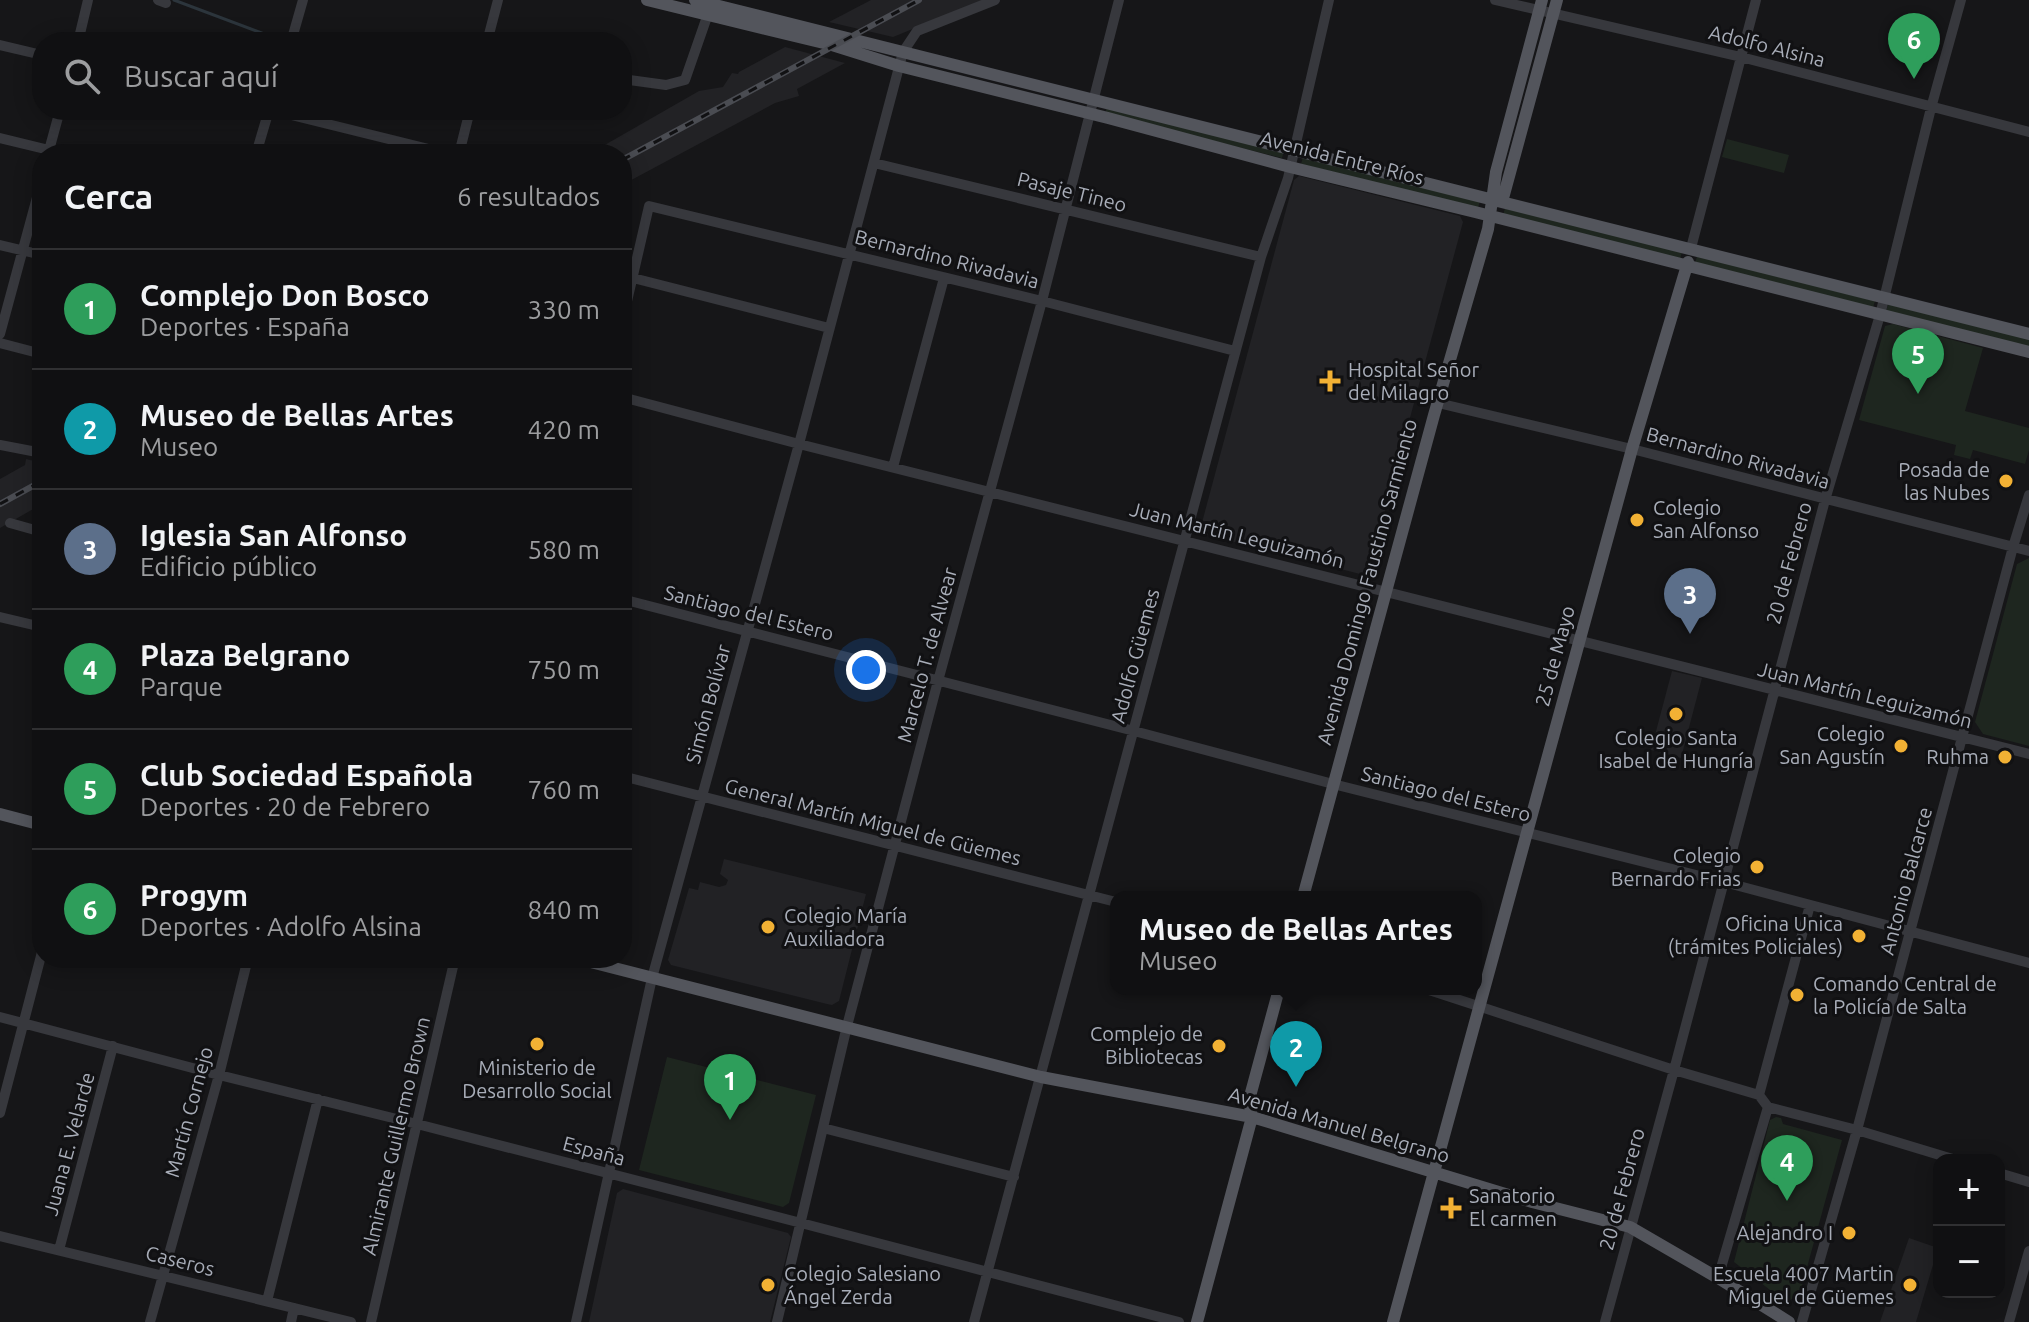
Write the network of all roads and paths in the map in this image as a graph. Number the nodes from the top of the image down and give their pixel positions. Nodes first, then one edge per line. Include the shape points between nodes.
1 (88, 0) edge
2 (303, 0) edge
3 (498, 0) edge
4 (647, 0) edge
5 (695, 0) edge
6 (995, 0) edge
7 (1119, 0) edge
8 (1329, 0) edge
9 (1495, 0) edge
10 (1557, 0) edge
11 (1756, 0) edge
12 (1961, 0) edge
13 (1541, 5) edge
14 (710, 6) edge
15 (1553, 14) junction
16 (80, 32) edge
17 (294, 32) edge
18 (490, 32) edge
19 (820, 37) junction
20 (0, 45) edge
21 (903, 52) junction
22 (32, 53) edge
23 (1741, 57) junction
24 (899, 66) junction
25 (632, 80) edge
26 (1094, 98) junction
27 (1931, 108) junction
28 (1090, 113) junction
29 (57, 120) edge
30 (267, 120) edge
31 (311, 120) edge
32 (468, 120) edge
33 (2029, 132) edge
34 (0, 138) edge
35 (51, 144) edge
36 (259, 144) edge
37 (408, 144) edge
38 (462, 144) edge
39 (32, 147) edge
40 (1295, 149) junction
41 (874, 163) junction
42 (1290, 167) junction
43 (1497, 201) junction
44 (1065, 209) junction
45 (1491, 216) junction
46 (32, 219) edge
47 (0, 245) edge
48 (1691, 248) junction
49 (24, 251) junction
50 (32, 253) edge
51 (849, 254) junction
52 (1261, 257) junction
53 (1687, 266) junction
54 (633, 278) junction
55 (944, 278) junction
56 (632, 282) edge
57 (1884, 298) junction
58 (1042, 301) junction
59 (1880, 315) junction
60 (829, 328) junction
61 (0, 334) edge
62 (2029, 334) edge
63 (0, 343) edge
64 (32, 351) edge
65 (1235, 351) junction
66 (2029, 352) edge
67 (632, 400) edge
68 (1438, 403) junction
69 (799, 444) junction
70 (0, 445) edge
71 (1632, 449) junction
72 (32, 451) edge
73 (893, 467) junction
74 (991, 492) junction
75 (2029, 495) edge
76 (1825, 500) junction
77 (10, 523) dead end
78 (32, 529) edge
79 (1185, 540) junction
80 (2013, 547) junction
81 (2029, 551) edge
82 (1386, 591) junction
83 (632, 601) edge
84 (0, 617) edge
85 (32, 625) edge
86 (747, 630) junction
87 (1580, 641) junction
88 (938, 681) junction
89 (1773, 690) junction
90 (1134, 731) junction
91 (1963, 737) junction
92 (2029, 754) edge
93 (632, 779) edge
94 (1333, 784) junction
95 (701, 797) junction
96 (0, 814) edge
97 (32, 822) edge
98 (1527, 832) junction
99 (895, 845) junction
100 (1724, 882) junction
101 (1305, 891) edge
102 (1090, 895) junction
103 (1110, 900) edge
104 (1810, 905) junction
105 (1911, 930) junction
106 (2029, 963) edge
107 (38, 968) edge
108 (246, 968) edge
109 (453, 968) edge
110 (614, 968) edge
111 (652, 978) junction
112 (1277, 995) edge
113 (1445, 995) edge
114 (1480, 1006) junction
115 (0, 1017) edge
116 (24, 1023) junction
117 (847, 1026) junction
118 (113, 1046) junction
119 (1674, 1070) junction
120 (219, 1075) junction
121 (1041, 1077) junction
122 (1759, 1095) junction
123 (318, 1099) junction
124 (1768, 1107) junction
125 (0, 1113) edge
126 (1252, 1117) junction
127 (417, 1124) junction
128 (823, 1128) junction
129 (1857, 1130) junction
130 (1936, 1154) edge
131 (609, 1173) junction
132 (1433, 1173) junction
133 (2005, 1175) edge
134 (1014, 1177) junction
135 (2029, 1182) edge
136 (801, 1223) junction
137 (1630, 1227) junction
138 (0, 1236) edge
139 (59, 1250) junction
140 (2029, 1251) edge
141 (987, 1272) junction
142 (163, 1276) junction
143 (1718, 1278) junction
144 (267, 1301) junction
145 (294, 1308) junction
146 (150, 1322) edge
147 (291, 1322) edge
148 (351, 1322) edge
149 (371, 1322) edge
150 (576, 1322) edge
151 (777, 1322) edge
152 (974, 1322) edge
153 (1179, 1322) edge
154 (1197, 1322) edge
155 (1393, 1322) edge
156 (1605, 1322) edge
157 (1789, 1322) edge
158 (1802, 1322) edge
159 (2009, 1322) edge

1 - 16 street
2 - 17 street
3 - 18 street
4 - 14 main road, Avenida Entre Ríos
5 - 14 main road, Avenida Entre Ríos
6 - 21 street via 917,31
7 - 26 street, Marcelo T. de Alvear
8 - 40 street, Adolfo Güemes
9 - 13 street, Adolfo Alsina
10 - 15 main road, Avenida Domingo Faustino Sarmiento
11 - 23 street, 25 de Mayo
12 - 27 street, 20 de Febrero
13 - 15 street, Adolfo Alsina
13 - 43 main road, Avenida Domingo Faustino Sarmiento via 1496,172
14 - 19 main road, Avenida Entre Ríos
14 - 25 street via 685,80 666,85
15 - 23 street, Adolfo Alsina
15 - 43 main road, Avenida Domingo Faustino Sarmiento
19 - 21 main road, Avenida Entre Ríos
19 - 24 main road, Avenida Entre Ríos
20 - 22 street
21 - 24 street, Simón Bolívar
21 - 26 main road, Avenida Entre Ríos
23 - 27 street, Adolfo Alsina
23 - 48 street, 25 de Mayo
24 - 28 main road, Avenida Entre Ríos
24 - 41 street, Simón Bolívar
26 - 28 street, Marcelo T. de Alvear
26 - 40 main road, Avenida Entre Ríos
27 - 33 street, Adolfo Alsina
27 - 57 street, 20 de Febrero
28 - 42 main road, Avenida Entre Ríos
28 - 44 street, Marcelo T. de Alvear
29 - 35 street
30 - 36 street
31 - 37 street
32 - 38 street
34 - 39 street
40 - 42 street, Adolfo Güemes
40 - 43 main road, Avenida Entre Ríos
41 - 44 street, Pasaje Tineo
41 - 51 street, Simón Bolívar
42 - 45 main road, Avenida Entre Ríos
42 - 52 street, Adolfo Güemes
43 - 45 main road, Avenida Domingo Faustino Sarmiento
43 - 48 main road, Avenida Entre Ríos
44 - 52 street, Pasaje Tineo
44 - 58 street, Marcelo T. de Alvear
45 - 53 main road, Avenida Entre Ríos
45 - 68 main road, Avenida Domingo Faustino Sarmiento
46 - 49 street
47 - 49 street
48 - 53 main road, 25 de Mayo
48 - 57 main road, Avenida Entre Ríos
49 - 50 street
49 - 61 street
51 - 54 street, Bernardino Rivadavia via 649,206
51 - 55 street, Bernardino Rivadavia
51 - 60 street, Simón Bolívar
52 - 65 street, Adolfo Güemes
53 - 59 main road, Avenida Entre Ríos
53 - 71 main road, 25 de Mayo
54 - 56 street
54 - 60 street
55 - 58 street, Bernardino Rivadavia
55 - 73 street
57 - 59 street, 20 de Febrero
57 - 62 main road, Avenida Entre Ríos
58 - 65 street, Bernardino Rivadavia
58 - 74 street, Marcelo T. de Alvear
59 - 66 main road, Avenida Entre Ríos
59 - 76 street, 20 de Febrero
60 - 69 street, Simón Bolívar
63 - 64 street
65 - 79 street, Adolfo Güemes
67 - 69 street, Juan Martín Leguizamón
68 - 71 street, Bernardino Rivadavia
68 - 82 main road, Avenida Domingo Faustino Sarmiento
69 - 73 street, Juan Martín Leguizamón
69 - 86 street, Simón Bolívar
70 - 72 street
71 - 76 street, Bernardino Rivadavia
71 - 87 main road, 25 de Mayo
73 - 74 street, Juan Martín Leguizamón
74 - 79 street, Juan Martín Leguizamón
74 - 88 street, Marcelo T. de Alvear
75 - 80 street, Antonio Balcarce
76 - 80 street, Bernardino Rivadavia
76 - 89 street, 20 de Febrero
77 - 78 street
79 - 82 street, Juan Martín Leguizamón
79 - 90 street, Adolfo Güemes
80 - 81 street, Bernardino Rivadavia
80 - 91 street, Antonio Balcarce
82 - 87 street, Juan Martín Leguizamón
82 - 94 main road, Avenida Domingo Faustino Sarmiento
83 - 86 street, Santiago del Estero
84 - 85 street
86 - 88 street, Santiago del Estero
86 - 95 street, Simón Bolívar
87 - 89 street, Juan Martín Leguizamón
87 - 98 main road, 25 de Mayo
88 - 90 street, Santiago del Estero
88 - 99 street, Marcelo T. de Alvear
89 - 91 street, Juan Martín Leguizamón
89 - 100 street, 20 de Febrero
90 - 94 street, Santiago del Estero
90 - 102 street, Adolfo Güemes
91 - 92 street, Juan Martín Leguizamón
91 - 105 street, Antonio Balcarce
93 - 95 street, General Martín Miguel de Güemes
94 - 98 street, Santiago del Estero
94 - 101 main road, Avenida Domingo Faustino Sarmiento
95 - 99 street, General Martín Miguel de Güemes
95 - 111 street, Simón Bolívar
96 - 97 main road
98 - 100 street, Santiago del Estero
98 - 114 main road, 25 de Mayo
99 - 102 street, General Martín Miguel de Güemes
99 - 117 street, Marcelo T. de Alvear
100 - 104 street, Santiago del Estero
100 - 119 street, 20 de Febrero
102 - 103 street, General Martín Miguel de Güemes
102 - 121 street, Adolfo Güemes
104 - 105 street, Santiago del Estero
104 - 122 street
105 - 106 street, Santiago del Estero
105 - 129 street, Antonio Balcarce
107 - 116 street
108 - 120 street, Martín Cornejo
109 - 127 street, Almirante Guillermo Brown
110 - 111 main road, Avenida Manuel Belgrano
111 - 117 main road, Avenida Manuel Belgrano
111 - 131 street, Simón Bolívar
112 - 126 main road via 1249,1100
113 - 114 street
114 - 119 street
114 - 132 main road, 25 de Mayo
115 - 116 street, España
116 - 118 street, España
116 - 125 street
117 - 121 main road, Avenida Manuel Belgrano
117 - 128 street, Marcelo T. de Alvear
118 - 120 street, España
118 - 139 street, Juana E. Velarde
119 - 122 street
119 - 137 street, 20 de Febrero
120 - 123 street, España
120 - 142 street, Martín Cornejo
121 - 126 main road, Avenida Manuel Belgrano
121 - 134 street, Adolfo Güemes
122 - 124 street
123 - 127 street, España
123 - 144 street
124 - 129 street
124 - 143 street
126 - 132 main road, Avenida Manuel Belgrano
126 - 154 main road
127 - 131 street, España
127 - 149 street, Almirante Guillermo Brown
128 - 134 street
128 - 136 street, Marcelo T. de Alvear
129 - 130 street
129 - 158 street, Antonio Balcarce
131 - 136 street, España
131 - 150 street, Simón Bolívar
132 - 137 main road, Avenida Manuel Belgrano
132 - 155 main road, 25 de Mayo
133 - 135 street
134 - 141 street, Adolfo Güemes
136 - 141 street, España
136 - 151 street, Marcelo T. de Alvear
137 - 143 main road, Avenida Manuel Belgrano
137 - 156 street, 20 de Febrero
138 - 139 street, Caseros
139 - 142 street, Caseros
140 - 159 street
141 - 152 street, Adolfo Güemes
141 - 153 street, España
142 - 144 street, Caseros
142 - 146 street, Martín Cornejo
143 - 157 main road, Avenida Manuel Belgrano
144 - 145 street, Caseros
145 - 147 street
145 - 148 street, Caseros

